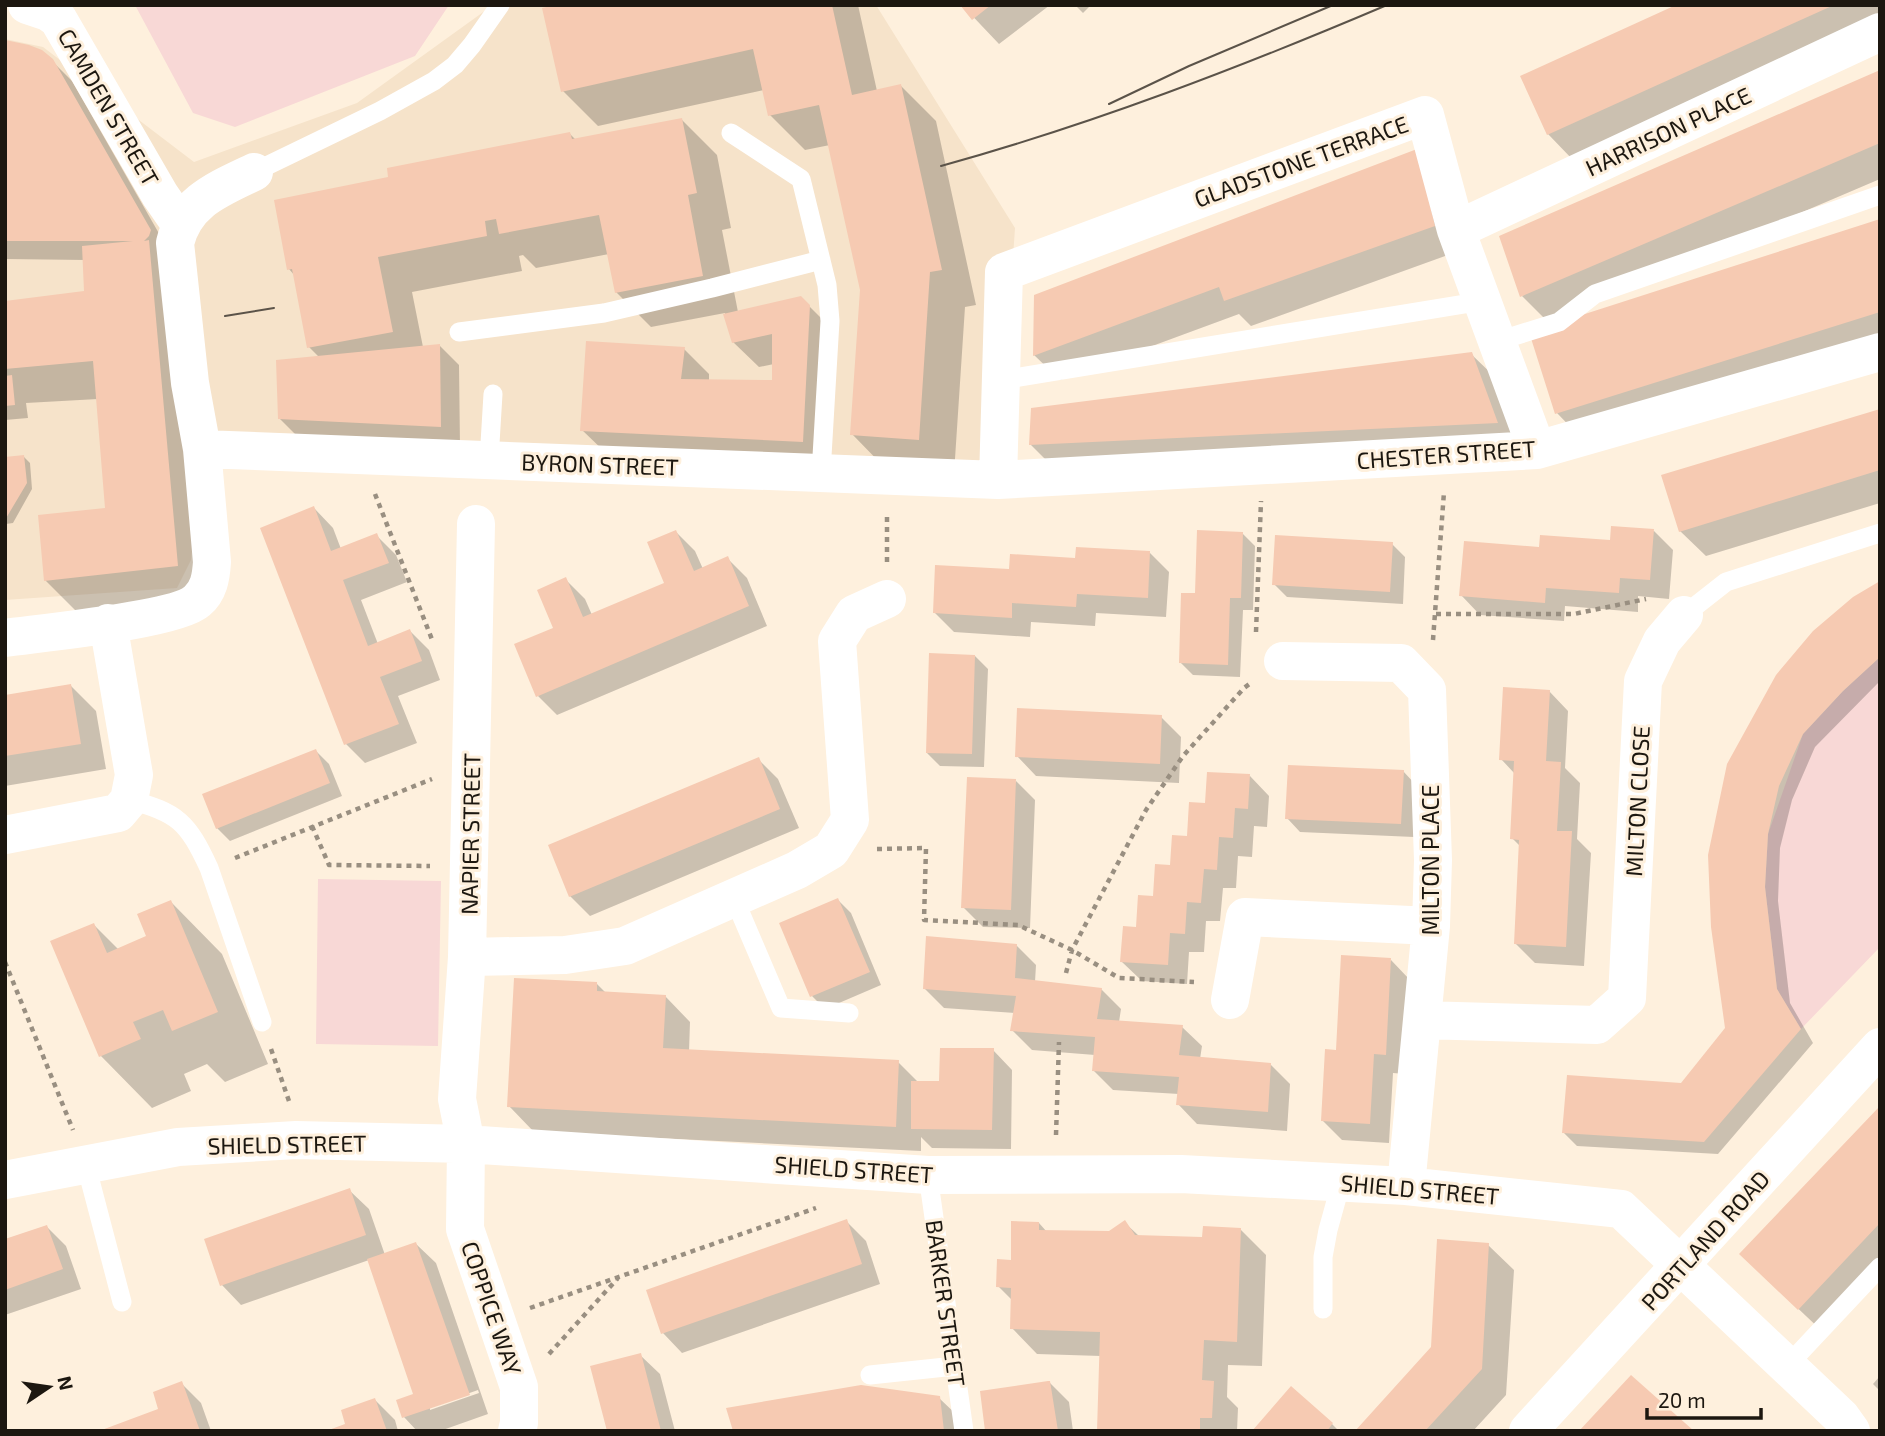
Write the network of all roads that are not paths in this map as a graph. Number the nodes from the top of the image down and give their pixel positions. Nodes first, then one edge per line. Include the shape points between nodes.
1 (27, 5) edge
2 (500, 5) edge
3 (1880, 32) edge
4 (731, 133) dead end
5 (254, 172) joint
6 (1880, 195) edge
7 (180, 224) junction
8 (1456, 230) junction
9 (821, 260) junction
10 (1483, 301) junction
11 (459, 332) dead end
12 (1497, 341) junction
13 (1880, 352) edge
14 (1001, 380) junction
15 (493, 394) dead end
16 (202, 449) junction
17 (1537, 450) junction
18 (489, 460) junction
19 (821, 473) junction
20 (999, 480) junction
21 (476, 524) dead end
22 (1880, 533) edge
23 (887, 599) road end
24 (1685, 615) joint
25 (108, 623) junction
26 (5, 638) edge
27 (1269, 651) road end
28 (129, 800) junction
29 (5, 835) edge
30 (734, 898) junction
31 (1431, 926) junction
32 (467, 957) junction
33 (1231, 992) road end
34 (849, 1013) dead end
35 (1422, 1020) junction
36 (262, 1022) road end
37 (1880, 1047) edge
38 (466, 1144) junction
39 (86, 1164) junction
40 (928, 1175) junction
41 (5, 1181) edge
42 (1341, 1182) junction
43 (1406, 1186) junction
44 (1682, 1265) junction
45 (1880, 1267) edge
46 (122, 1302) dead end
47 (1323, 1309) dead end
48 (955, 1366) junction
49 (1787, 1366) junction
50 (870, 1375) dead end
51 (1842, 1426) edge
52 (517, 1431) edge
53 (964, 1431) edge
54 (1528, 1431) edge

1 - 7 street, CAMDEN STREET via 58,19
2 - 5 lane via 455,65 434,81
3 - 8 street, HARRISON PLACE
4 - 9 lane via 802,180
5 - 7 street via 214,192
6 - 12 lane via 1595,294 1559,322
7 - 16 street via 176,259
8 - 10 street, GLADSTONE TERRACE
8 - 14 street, GLADSTONE TERRACE via 1425,115 1004,272
9 - 11 lane via 604,313
9 - 19 lane via 830,321
10 - 12 street, GLADSTONE TERRACE
10 - 14 lane
12 - 17 street, GLADSTONE TERRACE
13 - 17 street, CHESTER STREET
14 - 20 street
15 - 18 lane
16 - 18 street, BYRON STREET
16 - 25 street via 211,580 196,602 184,608
17 - 20 street, CHESTER STREET
18 - 19 street, BYRON STREET
19 - 20 street, BYRON STREET
21 - 32 street, NAPIER STREET
22 - 24 lane, MILTON CLOSE via 1726,582
23 - 30 street via 854,614 837,641 849,820 831,850
24 - 35 street, MILTON CLOSE via 1662,641 1643,681 1627,998 1597,1026
25 - 26 street
25 - 28 street via 134,775
27 - 31 street, MILTON PLACE via 1401,663 1427,690
28 - 29 street via 118,813
28 - 36 lane via 173,814 187,829 209,869
30 - 32 street via 625,946 565,955
30 - 34 lane via 781,1008
31 - 33 street via 1244,917
31 - 35 street, MILTON PLACE
32 - 38 street, NAPIER STREET via 457,1099
35 - 43 street, MILTON PLACE
37 - 44 street, PORTLAND ROAD
38 - 39 street, SHIELD STREET via 302,1141 178,1147
38 - 40 street, SHIELD STREET
38 - 52 street, COPPICE WAY via 465,1229 519,1387
39 - 41 street, SHIELD STREET
39 - 46 lane
40 - 42 street, SHIELD STREET via 1181,1174
40 - 48 lane, BARKER STREET
42 - 43 street, SHIELD STREET
42 - 47 lane via 1323,1257
43 - 44 street, SHIELD STREET via 1621,1209
44 - 49 street, SHIELD STREET
44 - 54 street, PORTLAND ROAD
45 - 49 lane
48 - 50 lane
48 - 53 lane, BARKER STREET
49 - 51 street, SHIELD STREET

